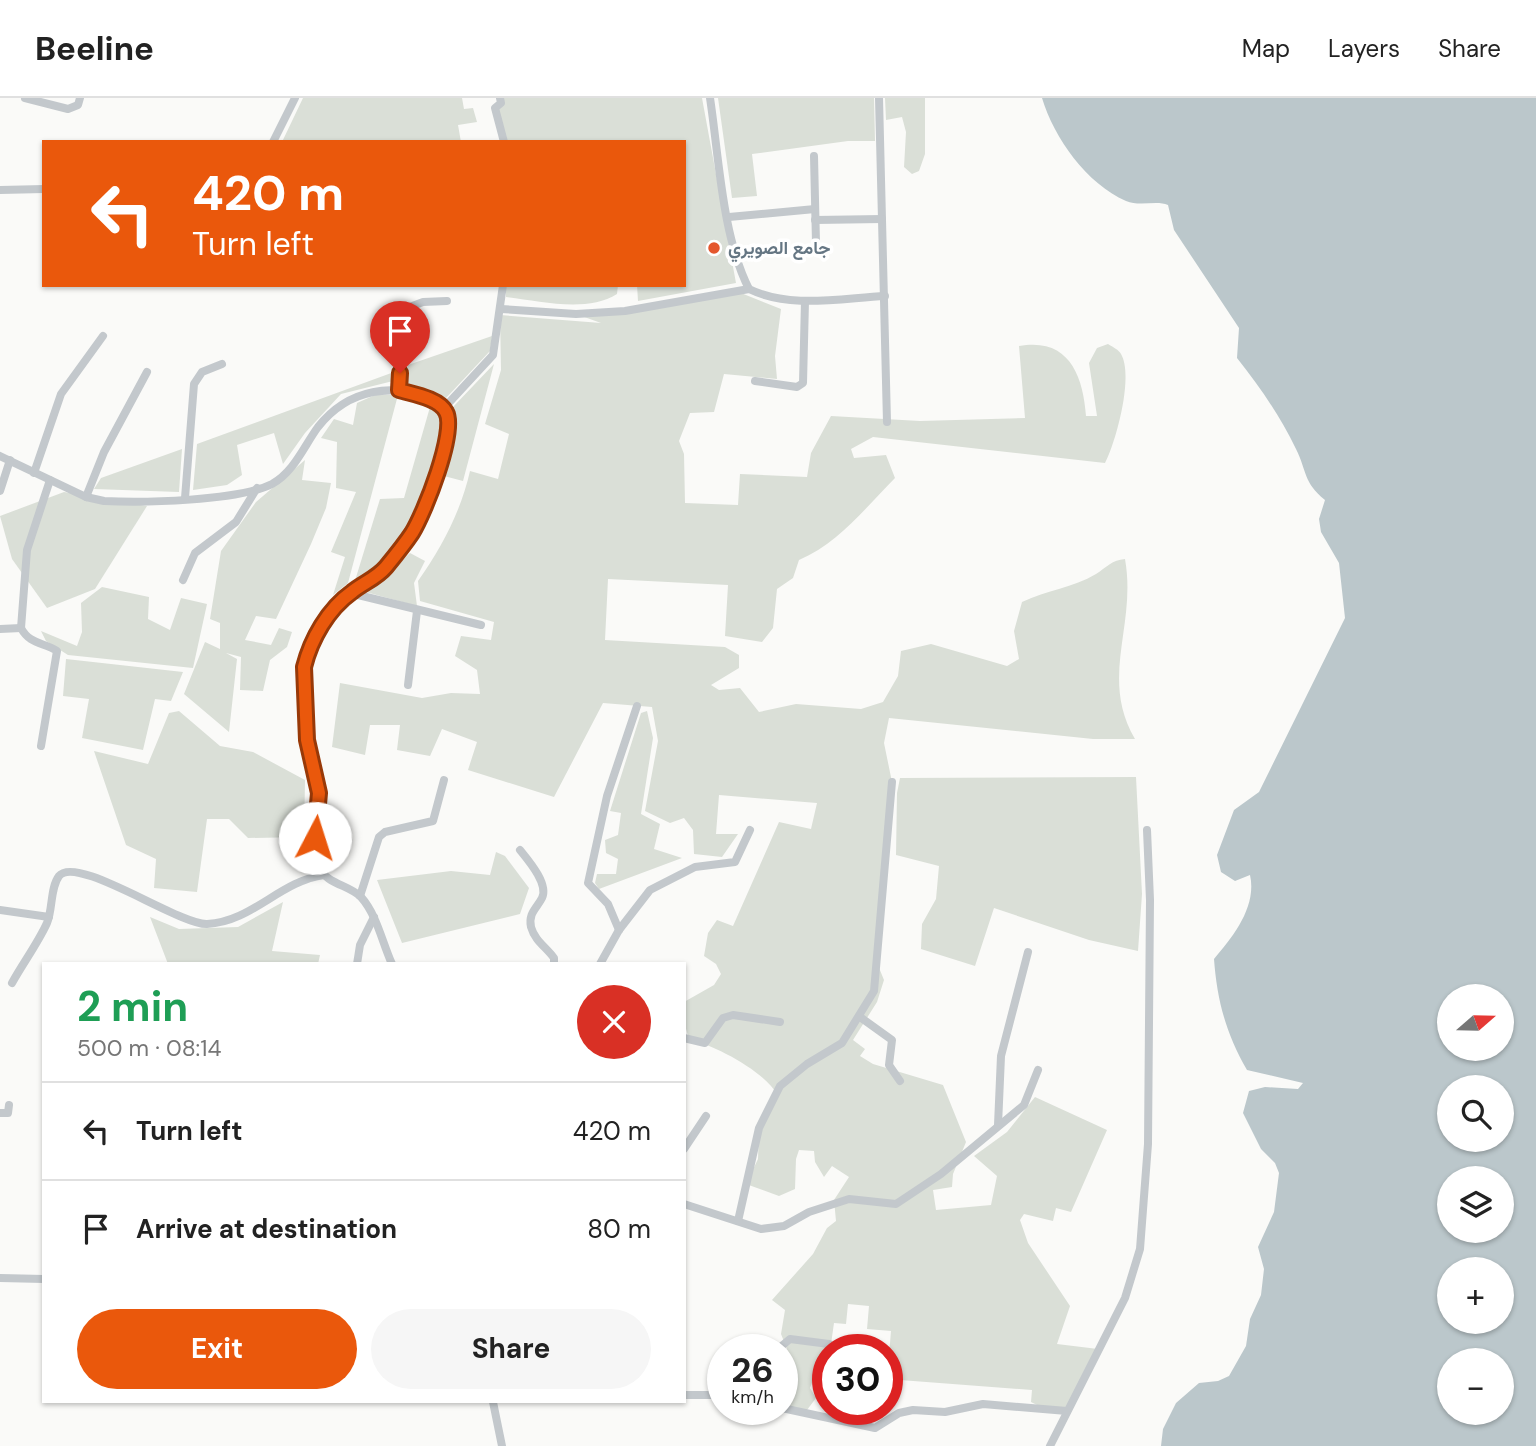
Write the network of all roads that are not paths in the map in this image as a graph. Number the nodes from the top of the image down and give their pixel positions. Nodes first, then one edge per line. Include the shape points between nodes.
1 (24, 98) edge
2 (80, 98) edge
3 (295, 98) edge
4 (500, 98) edge
5 (710, 98) edge
6 (879, 98) edge
7 (274, 140) edge
8 (503, 140) edge
9 (814, 156) dead end
10 (42, 189) edge
11 (0, 190) edge
12 (815, 209) junction
13 (729, 217) junction
14 (882, 219) junction
15 (816, 220) junction
16 (816, 243) dead end
17 (503, 287) edge
18 (748, 289) junction
19 (885, 296) junction
20 (447, 301) dead end
21 (805, 301) junction
22 (501, 309) junction
23 (103, 335) dead end
24 (222, 364) dead end
25 (147, 372) dead end
26 (755, 382) dead end
27 (399, 390) junction
28 (444, 408) junction
29 (887, 422) dead end
30 (0, 456) edge
31 (10, 460) junction
32 (34, 473) junction
33 (50, 480) junction
34 (257, 488) junction
35 (0, 491) edge
36 (86, 497) junction
37 (185, 498) junction
38 (183, 580) dead end
39 (350, 593) junction
40 (417, 611) junction
41 (481, 625) dead end
42 (21, 628) junction
43 (0, 629) edge
44 (408, 685) dead end
45 (637, 706) dead end
46 (41, 746) dead end
47 (444, 780) dead end
48 (892, 782) dead end
49 (750, 830) dead end
50 (1147, 830) dead end
51 (520, 850) dead end
52 (324, 875) junction
53 (360, 896) junction
54 (0, 910) edge
55 (374, 917) junction
56 (49, 918) junction
57 (619, 930) junction
58 (1028, 952) dead end
59 (357, 962) edge
60 (391, 962) edge
61 (554, 962) edge
62 (601, 962) edge
63 (12, 983) dead end
64 (860, 1017) junction
65 (780, 1021) dead end
66 (686, 1038) edge
67 (1038, 1070) dead end
68 (900, 1080) dead end
69 (9, 1105) dead end
70 (0, 1113) edge
71 (706, 1116) dead end
72 (998, 1125) junction
73 (686, 1146) edge
74 (686, 1206) edge
75 (738, 1221) junction
76 (0, 1278) edge
77 (42, 1279) edge
78 (686, 1395) edge
79 (707, 1395) edge
80 (493, 1403) edge
81 (798, 1411) edge
82 (1067, 1411) junction
83 (502, 1446) edge
84 (1050, 1446) edge

1 - 2 street via 68,109
3 - 7 street
4 - 8 street via 495,108
5 - 13 street
6 - 14 street
9 - 12 street
10 - 11 street
12 - 13 street
12 - 15 street
13 - 18 street
14 - 15 street
14 - 19 street
15 - 16 street
17 - 22 street
18 - 21 street via 767,298
18 - 22 street via 625,311 576,314
19 - 21 street
19 - 29 street
20 - 27 street via 407,308
21 - 26 street via 803,383 797,387
22 - 28 street via 494,355
23 - 32 street via 61,394
24 - 37 street via 202,372 194,384
25 - 36 street via 104,452
27 - 28 street
27 - 34 street via 372,391 345,403 319,426 281,478
28 - 39 street via 450,429 418,522 383,570
30 - 31 street
31 - 32 street
31 - 35 street
32 - 33 street
33 - 36 street
33 - 42 street via 27,551
34 - 37 street
34 - 38 street via 236,522 195,554
36 - 37 street via 122,502
39 - 40 street
39 - 52 street via 318,632 304,667 307,740 319,793 316,857
40 - 41 street
40 - 44 street
42 - 43 street
42 - 46 street via 35,643 57,651
45 - 57 street via 607,796 588,883 608,904
47 - 53 street via 433,821 379,837
48 - 64 street via 874,991
49 - 57 street via 735,862 685,870 650,890
50 - 82 street via 1148,1144 1140,1249 1125,1298
51 - 61 street via 542,885 543,896 532,913 531,928
52 - 53 street
52 - 56 street via 293,883 246,914 199,924 89,875 67,870 55,883
53 - 55 street
54 - 56 street
55 - 59 street
55 - 60 street
56 - 63 street
57 - 62 street
58 - 72 street via 1002,1056
64 - 68 street via 892,1040 889,1065
64 - 75 street via 842,1043 780,1086 759,1128
65 - 66 street via 733,1015 723,1018 705,1043
67 - 72 street via 1024,1105
69 - 70 street via 8,1113
71 - 73 street
72 - 75 street via 941,1174 896,1204 849,1199 784,1226 750,1228
74 - 75 street
76 - 77 street
78 - 79 street
80 - 83 street
81 - 82 street via 875,1428 913,1410 945,1412 984,1404
82 - 84 street

